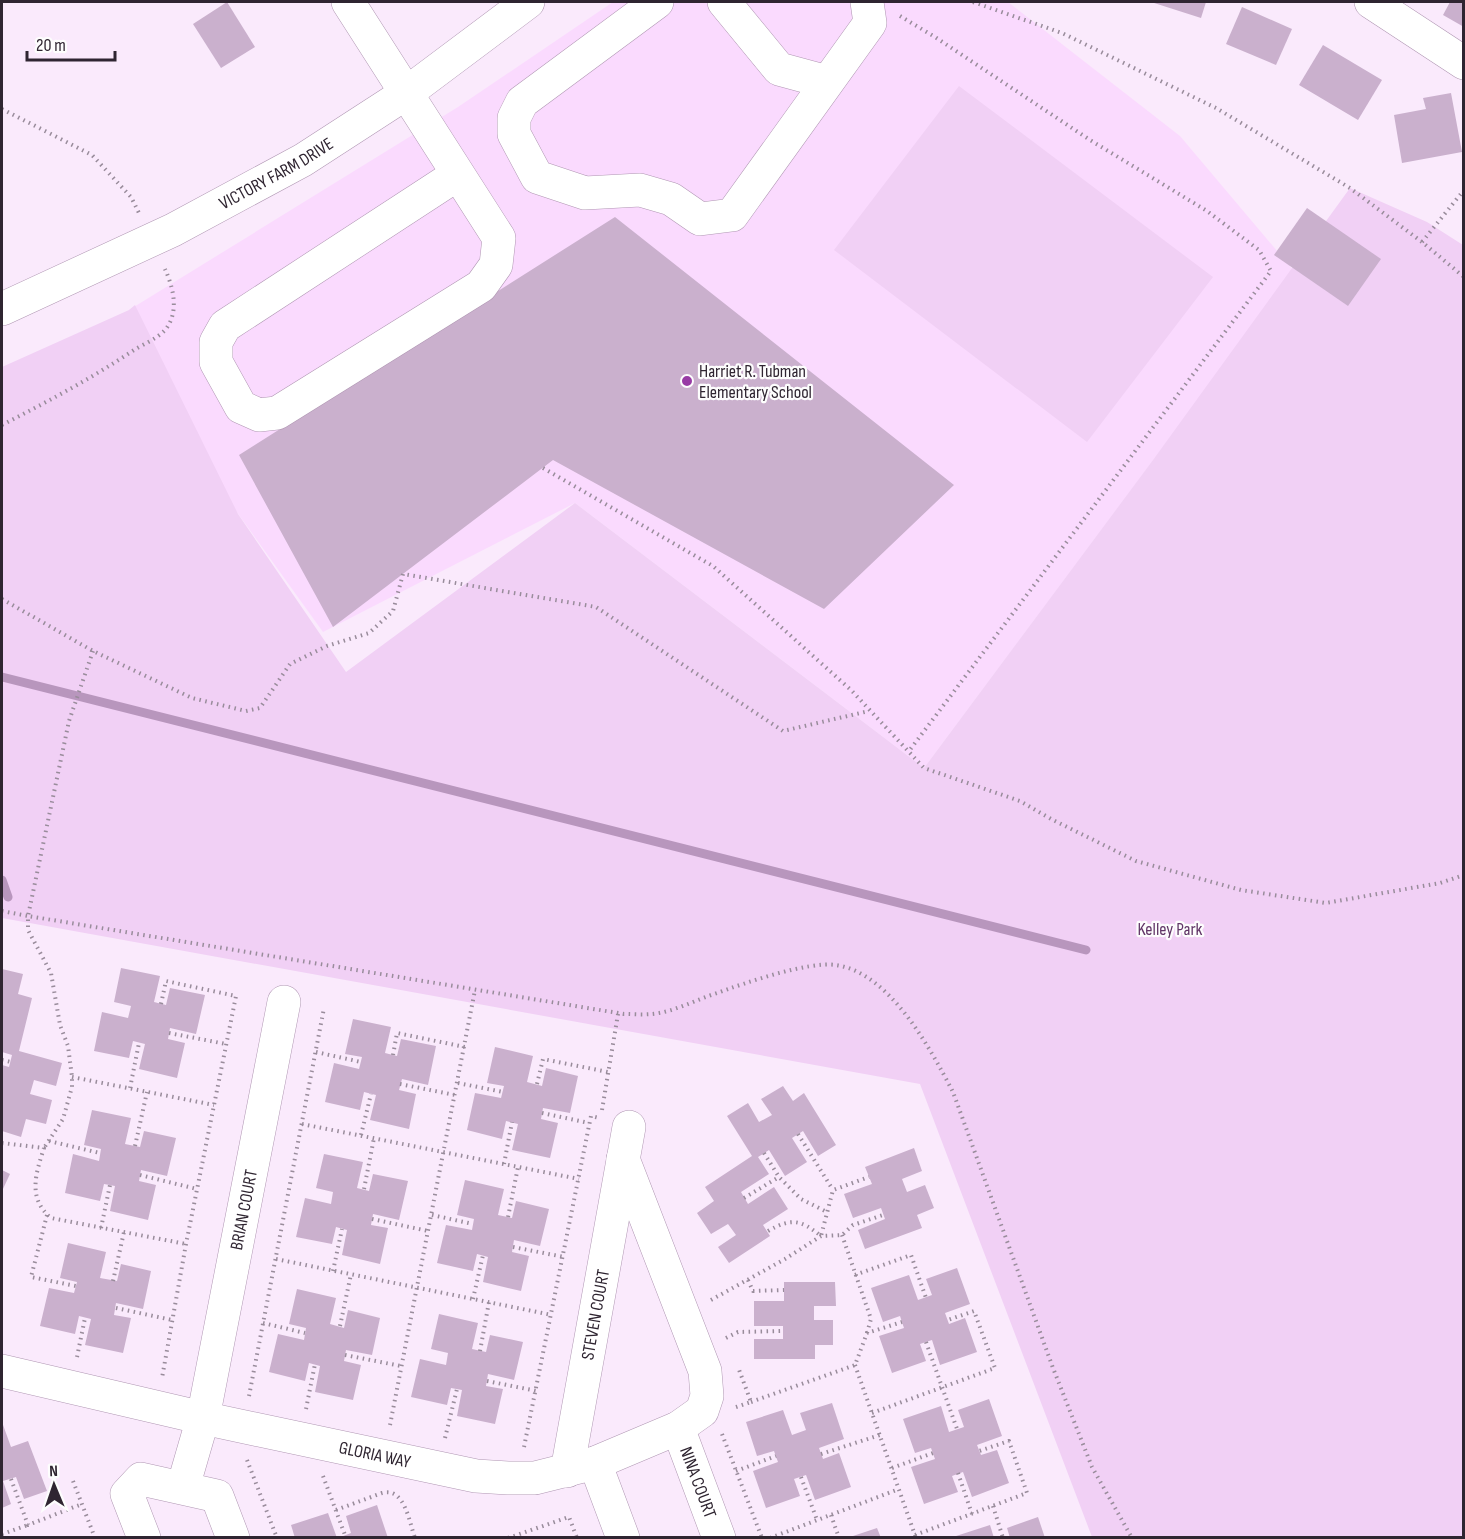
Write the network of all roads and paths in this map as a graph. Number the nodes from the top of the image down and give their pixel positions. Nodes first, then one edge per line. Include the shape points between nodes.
1 (348, 2) edge
2 (528, 2) edge
3 (657, 2) edge
4 (724, 2) edge
5 (973, 2) edge
6 (1371, 2) edge
7 (880, 7) edge
8 (1464, 63) edge
9 (827, 82) junction
10 (408, 92) junction
11 (2, 109) edge
12 (458, 174) junction
13 (1464, 190) edge
14 (141, 216) dead end
15 (1422, 242) junction
16 (164, 266) dead end
17 (1464, 277) edge
18 (2, 309) edge
19 (2, 425) edge
20 (543, 468) dead end
21 (2, 599) edge
22 (93, 651) junction
23 (870, 711) junction
24 (909, 751) junction
25 (1464, 875) edge
26 (2, 911) edge
27 (28, 916) junction
28 (475, 990) junction
29 (284, 1002) dead end
30 (161, 1004) dead end
31 (324, 1008) dead end
32 (618, 1013) junction
33 (169, 1033) dead end
34 (139, 1042) dead end
35 (226, 1044) junction
36 (465, 1047) junction
37 (316, 1052) junction
38 (393, 1055) dead end
39 (2, 1060) edge
40 (11, 1062) dead end
41 (361, 1062) dead end
42 (608, 1072) junction
43 (72, 1077) junction
44 (458, 1083) junction
45 (400, 1084) dead end
46 (537, 1084) dead end
47 (130, 1088) junction
48 (147, 1092) junction
49 (503, 1092) dead end
50 (371, 1094) dead end
51 (455, 1095) junction
52 (214, 1105) junction
53 (542, 1113) dead end
54 (512, 1122) dead end
55 (590, 1123) junction
56 (302, 1124) junction
57 (629, 1127) dead end
58 (798, 1134) dead end
59 (361, 1135) junction
60 (374, 1138) junction
61 (49, 1140) junction
62 (2, 1143) edge
63 (135, 1146) dead end
64 (44, 1148) junction
65 (444, 1152) junction
66 (100, 1153) dead end
67 (764, 1153) dead end
68 (623, 1160) junction
69 (504, 1164) junction
70 (518, 1167) junction
71 (140, 1175) dead end
72 (779, 1177) junction
73 (869, 1177) dead end
74 (579, 1179) junction
75 (110, 1185) dead end
76 (197, 1189) junction
77 (364, 1189) dead end
78 (833, 1190) junction
79 (744, 1198) dead end
80 (827, 1212) junction
81 (47, 1214) junction
82 (432, 1215) junction
83 (883, 1215) dead end
84 (508, 1217) dead end
85 (372, 1219) dead end
86 (473, 1224) dead end
87 (101, 1228) junction
88 (342, 1228) dead end
89 (428, 1231) junction
90 (768, 1231) dead end
91 (124, 1232) junction
92 (842, 1235) junction
93 (821, 1236) junction
94 (186, 1244) junction
95 (513, 1247) dead end
96 (483, 1255) dead end
97 (564, 1257) junction
98 (276, 1259) junction
99 (333, 1271) junction
100 (351, 1274) junction
101 (855, 1275) junction
102 (748, 1280) junction
103 (113, 1281) dead end
104 (76, 1286) dead end
105 (417, 1288) junction
106 (784, 1290) dead end
107 (926, 1298) dead end
108 (473, 1299) junction
109 (711, 1301) dead end
110 (489, 1302) junction
111 (116, 1308) dead end
112 (552, 1315) junction
113 (86, 1318) dead end
114 (172, 1320) junction
115 (948, 1320) dead end
116 (902, 1322) dead end
117 (263, 1323) junction
118 (340, 1326) dead end
119 (783, 1331) dead end
120 (305, 1333) dead end
121 (867, 1333) junction
122 (726, 1338) dead end
123 (926, 1342) dead end
124 (480, 1351) dead end
125 (345, 1355) dead end
126 (75, 1364) dead end
127 (315, 1364) dead end
128 (855, 1365) junction
129 (401, 1366) junction
130 (2, 1371) edge
131 (487, 1381) dead end
132 (161, 1384) dead end
133 (744, 1384) dead end
134 (943, 1387) junction
135 (457, 1389) dead end
136 (537, 1391) junction
137 (751, 1401) junction
138 (248, 1403) dead end
139 (730, 1409) dead end
140 (872, 1413) junction
141 (304, 1415) dead end
142 (203, 1418) junction
143 (678, 1428) junction
144 (957, 1429) dead end
145 (388, 1432) dead end
146 (721, 1432) dead end
147 (880, 1435) junction
148 (443, 1443) dead end
149 (515, 1451) dead end
150 (979, 1451) dead end
151 (821, 1454) dead end
152 (933, 1454) dead end
153 (776, 1456) dead end
154 (247, 1460) dead end
155 (581, 1467) junction
156 (892, 1468) junction
157 (736, 1471) junction
158 (321, 1472) dead end
159 (958, 1473) dead end
160 (801, 1477) dead end
161 (11, 1479) dead end
162 (74, 1482) dead end
163 (183, 1487) junction
164 (899, 1489) junction
165 (82, 1504) junction
166 (993, 1506) junction
167 (336, 1510) junction
168 (972, 1514) junction
169 (831, 1515) junction
170 (817, 1520) junction
171 (28, 1525) junction
172 (2, 1534) edge
173 (345, 1535) dead end
174 (916, 1536) edge
175 (95, 1538) edge
176 (144, 1538) edge
177 (233, 1538) edge
178 (277, 1538) edge
179 (415, 1538) edge
180 (508, 1538) edge
181 (577, 1538) edge
182 (623, 1538) edge
183 (719, 1538) edge
184 (762, 1538) edge
185 (770, 1538) edge
186 (839, 1538) edge
187 (1003, 1538) edge
188 (1132, 1538) edge

1 - 10 street
2 - 10 street, VICTORY FARM DRIVE
3 - 9 street via 522,102 514,118 514,134 537,177 585,193 640,190 671,200 700,219 732,215
4 - 9 street via 779,69
5 - 15 path via 1062,33 1216,108 1350,188
6 - 8 street
7 - 9 street
7 - 24 path via 935,37 1090,140 1207,211 1259,250 1271,271
10 - 12 street
10 - 18 street, VICTORY FARM DRIVE via 303,160 173,230
11 - 14 path via 92,156 131,197
12 - 12 street via 225,326 216,342 216,362 241,407 259,415 277,413 481,286 496,265 499,238
13 - 15 path
15 - 17 path
16 - 19 path via 173,288 172,316 165,330 101,372
20 - 23 path via 713,566
21 - 22 path
22 - 23 path via 192,698 246,711 260,708 290,664 327,646 369,633 393,611 403,574 596,607 783,731
22 - 27 path via 72,713
23 - 24 path
24 - 25 path via 924,768 1020,801 1136,861 1241,890 1326,903 1440,883
26 - 27 path
27 - 28 path
27 - 43 path via 28,930 51,973
28 - 32 path
28 - 36 path
29 - 142 street, BRIAN COURT
30 - 35 path via 166,981 236,996
31 - 37 path
32 - 42 path
32 - 188 path via 670,1010 793,969 834,964 853,969 879,985 908,1018 953,1092 1092,1467
33 - 35 path
34 - 47 path
35 - 52 path
36 - 38 path via 397,1033
36 - 44 path
37 - 41 path
37 - 56 path
39 - 40 path
42 - 46 path via 543,1059
42 - 55 path via 601,1118 591,1116
43 - 47 path
43 - 61 path via 63,1119
44 - 49 path
44 - 51 path
45 - 51 path
47 - 48 path
48 - 52 path
48 - 63 path
50 - 59 path
51 - 65 path
52 - 76 path
53 - 55 path
54 - 69 path
55 - 74 path
56 - 59 path
56 - 98 path
57 - 68 street, STEVEN COURT
58 - 78 path
59 - 60 path
60 - 65 path
60 - 77 path
61 - 64 path
61 - 66 path
62 - 64 path
64 - 81 path via 36,1190 40,1207
65 - 69 path
65 - 82 path
67 - 72 path
68 - 143 street, GLORIA WAY via 705,1371 708,1396 702,1411
68 - 155 street, STEVEN COURT
69 - 70 path
70 - 74 path
70 - 84 path
71 - 76 path
72 - 79 path
72 - 80 path via 801,1199
73 - 78 path
74 - 97 path
75 - 87 path
76 - 94 path
78 - 80 path
80 - 93 path
81 - 87 path
81 - 104 path via 31,1276
82 - 86 path
82 - 89 path
83 - 92 path via 853,1225
85 - 89 path
87 - 91 path
88 - 99 path
89 - 105 path
90 - 93 path via 784,1222 795,1222
91 - 94 path
91 - 103 path
92 - 93 path
92 - 101 path
93 - 102 path
94 - 114 path
95 - 97 path
96 - 108 path
97 - 112 path
98 - 99 path
98 - 117 path
99 - 100 path
100 - 105 path
100 - 118 path
101 - 107 path via 911,1255
101 - 121 path via 871,1319
102 - 106 path via 753,1291
102 - 109 path
105 - 108 path
105 - 129 path
108 - 110 path
110 - 112 path
110 - 124 path
111 - 114 path
112 - 136 path
113 - 126 path
114 - 132 path
115 - 134 path via 974,1311 995,1368
116 - 121 path
117 - 120 path
117 - 138 path
119 - 122 path via 738,1332
121 - 128 path
123 - 134 path
125 - 129 path
127 - 141 path
128 - 137 path
128 - 140 path
129 - 145 path
130 - 142 street, GLORIA WAY
131 - 136 path
133 - 137 path
134 - 140 path
134 - 144 path
135 - 148 path
136 - 149 path via 525,1447
137 - 139 path
140 - 147 path
142 - 155 street, GLORIA WAY via 476,1476 535,1478
142 - 163 street, BRIAN COURT
143 - 155 street, GLORIA WAY
143 - 183 street, NINA COURT
146 - 157 path
147 - 151 path
147 - 156 path
150 - 166 path via 1009,1442 1027,1493
152 - 156 path
153 - 157 path
154 - 178 path
155 - 182 street
156 - 164 path
157 - 184 path
158 - 167 path
159 - 168 path
160 - 170 path
161 - 171 path
162 - 165 path
163 - 176 street via 141,1479 127,1494
163 - 177 street via 217,1496
164 - 169 path
164 - 174 path
165 - 171 path
165 - 175 path
166 - 168 path
166 - 187 path
167 - 173 path
167 - 179 path via 389,1491 396,1493
168 - 174 path
169 - 170 path
169 - 186 path
170 - 185 path
171 - 172 path
180 - 181 path via 569,1516

